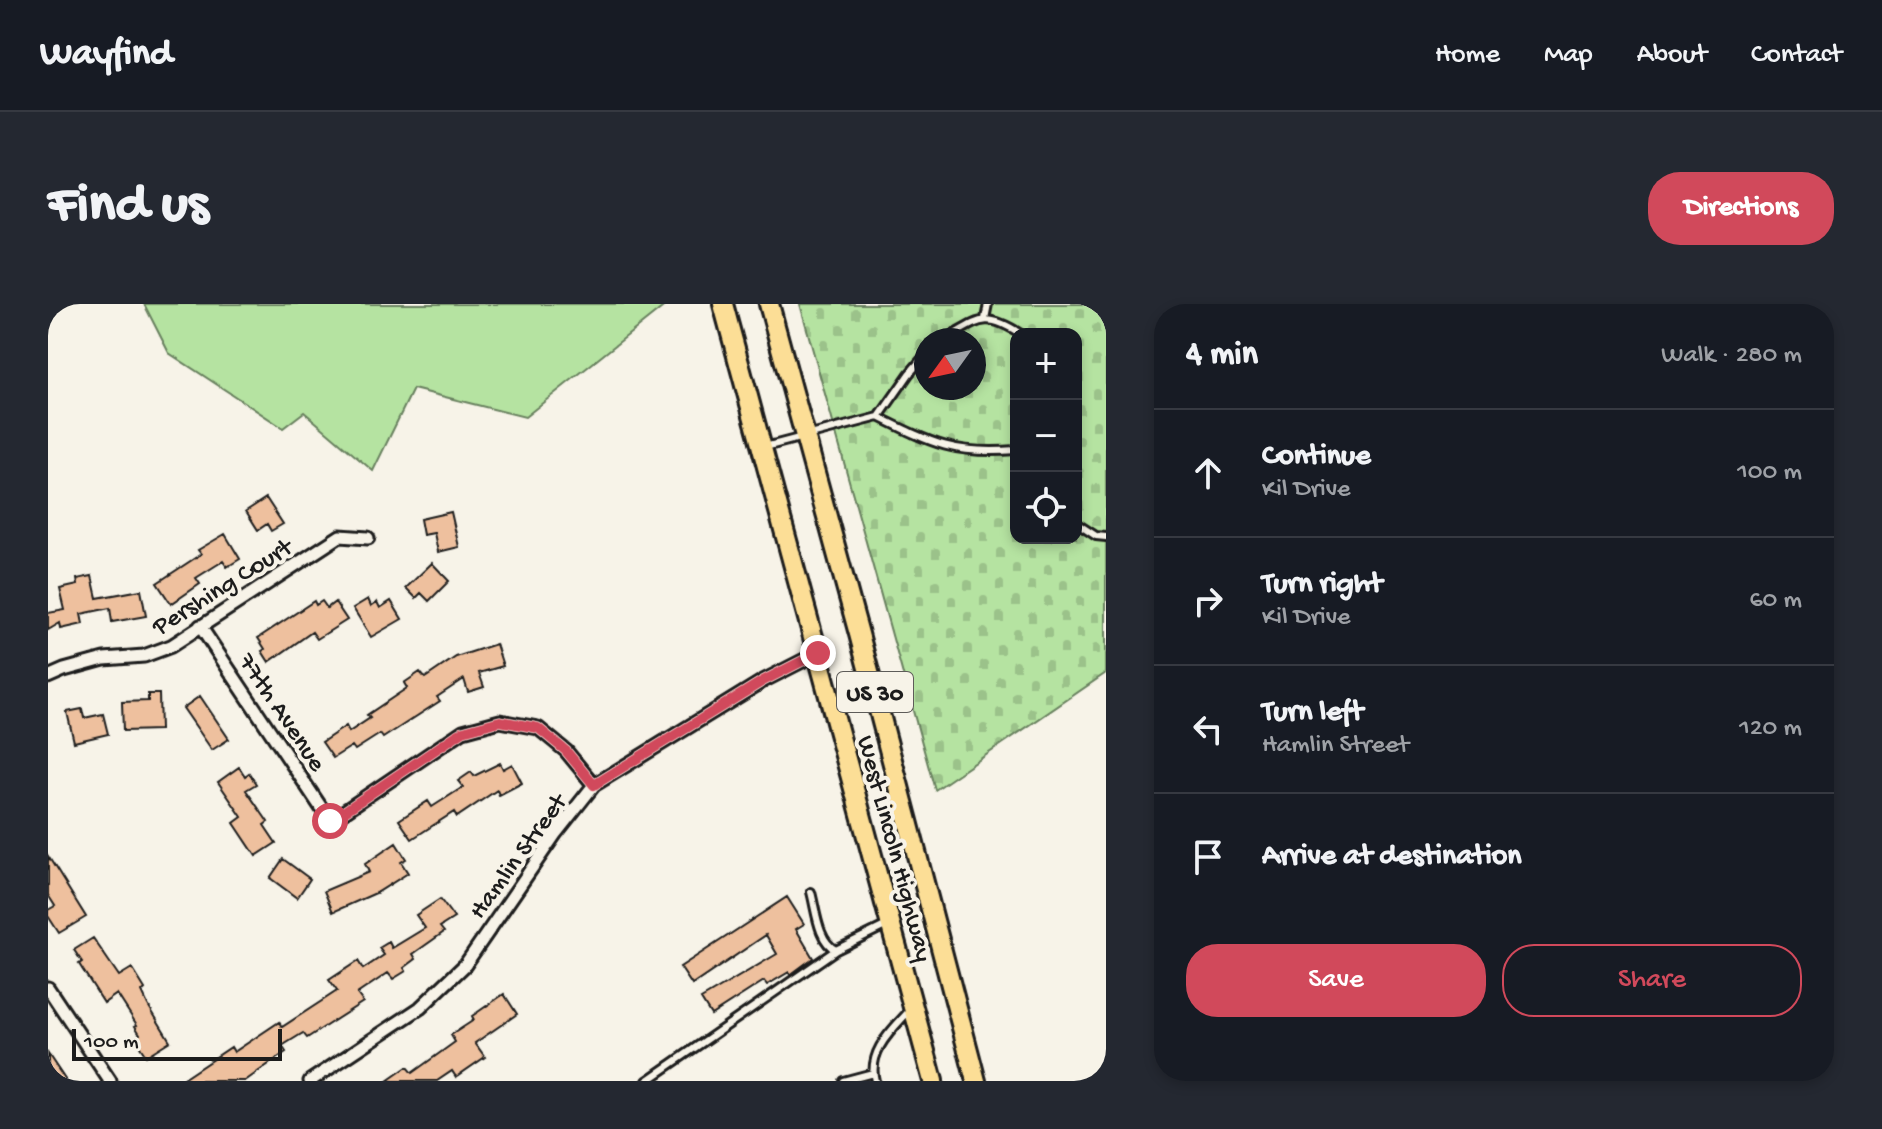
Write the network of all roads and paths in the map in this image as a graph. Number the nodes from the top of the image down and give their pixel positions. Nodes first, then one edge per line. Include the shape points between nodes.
1 (723, 304) edge
2 (769, 304) edge
3 (988, 304) edge
4 (985, 319) junction
5 (967, 328) edge
6 (1012, 328) edge
7 (914, 370) edge
8 (879, 417) junction
9 (805, 435) junction
10 (762, 447) junction
11 (1010, 450) edge
12 (1082, 527) edge
13 (1106, 537) edge
14 (368, 538) dead end
15 (200, 626) junction
16 (818, 653) junction
17 (48, 677) edge
18 (594, 785) junction
19 (811, 892) dead end
20 (890, 923) junction
21 (836, 950) junction
22 (48, 988) edge
23 (52, 1006) edge
24 (913, 1007) junction
25 (874, 1077) edge
26 (110, 1081) edge
27 (310, 1081) edge
28 (647, 1081) edge
29 (843, 1081) edge
30 (933, 1081) edge
31 (976, 1081) edge

1 - 10 main road, West Lincoln Highway / US 30
2 - 9 main road, West Lincoln Highway / US 30
3 - 4 lane
4 - 5 lane
4 - 6 lane
7 - 8 lane
8 - 9 lane
8 - 11 lane via 951,449
9 - 10 lane
9 - 31 main road, West Lincoln Highway / US 30
10 - 16 main road, West Lincoln Highway / US 30
12 - 13 lane
14 - 15 street, Pershing Court via 340,536
15 - 17 street, Pershing Court via 144,656 104,659
15 - 18 street, 77th Avenue via 330,821 463,731 500,721 538,728
16 - 18 street, Hamlin Street
16 - 20 main road, West Lincoln Highway / US 30
18 - 27 street, Hamlin Street via 465,965 420,1008
19 - 21 lane via 823,937
20 - 21 lane
20 - 24 main road, West Lincoln Highway / US 30
21 - 28 lane
22 - 23 street
23 - 26 street
24 - 25 lane via 880,1043
24 - 30 main road, West Lincoln Highway / US 30
25 - 29 lane

